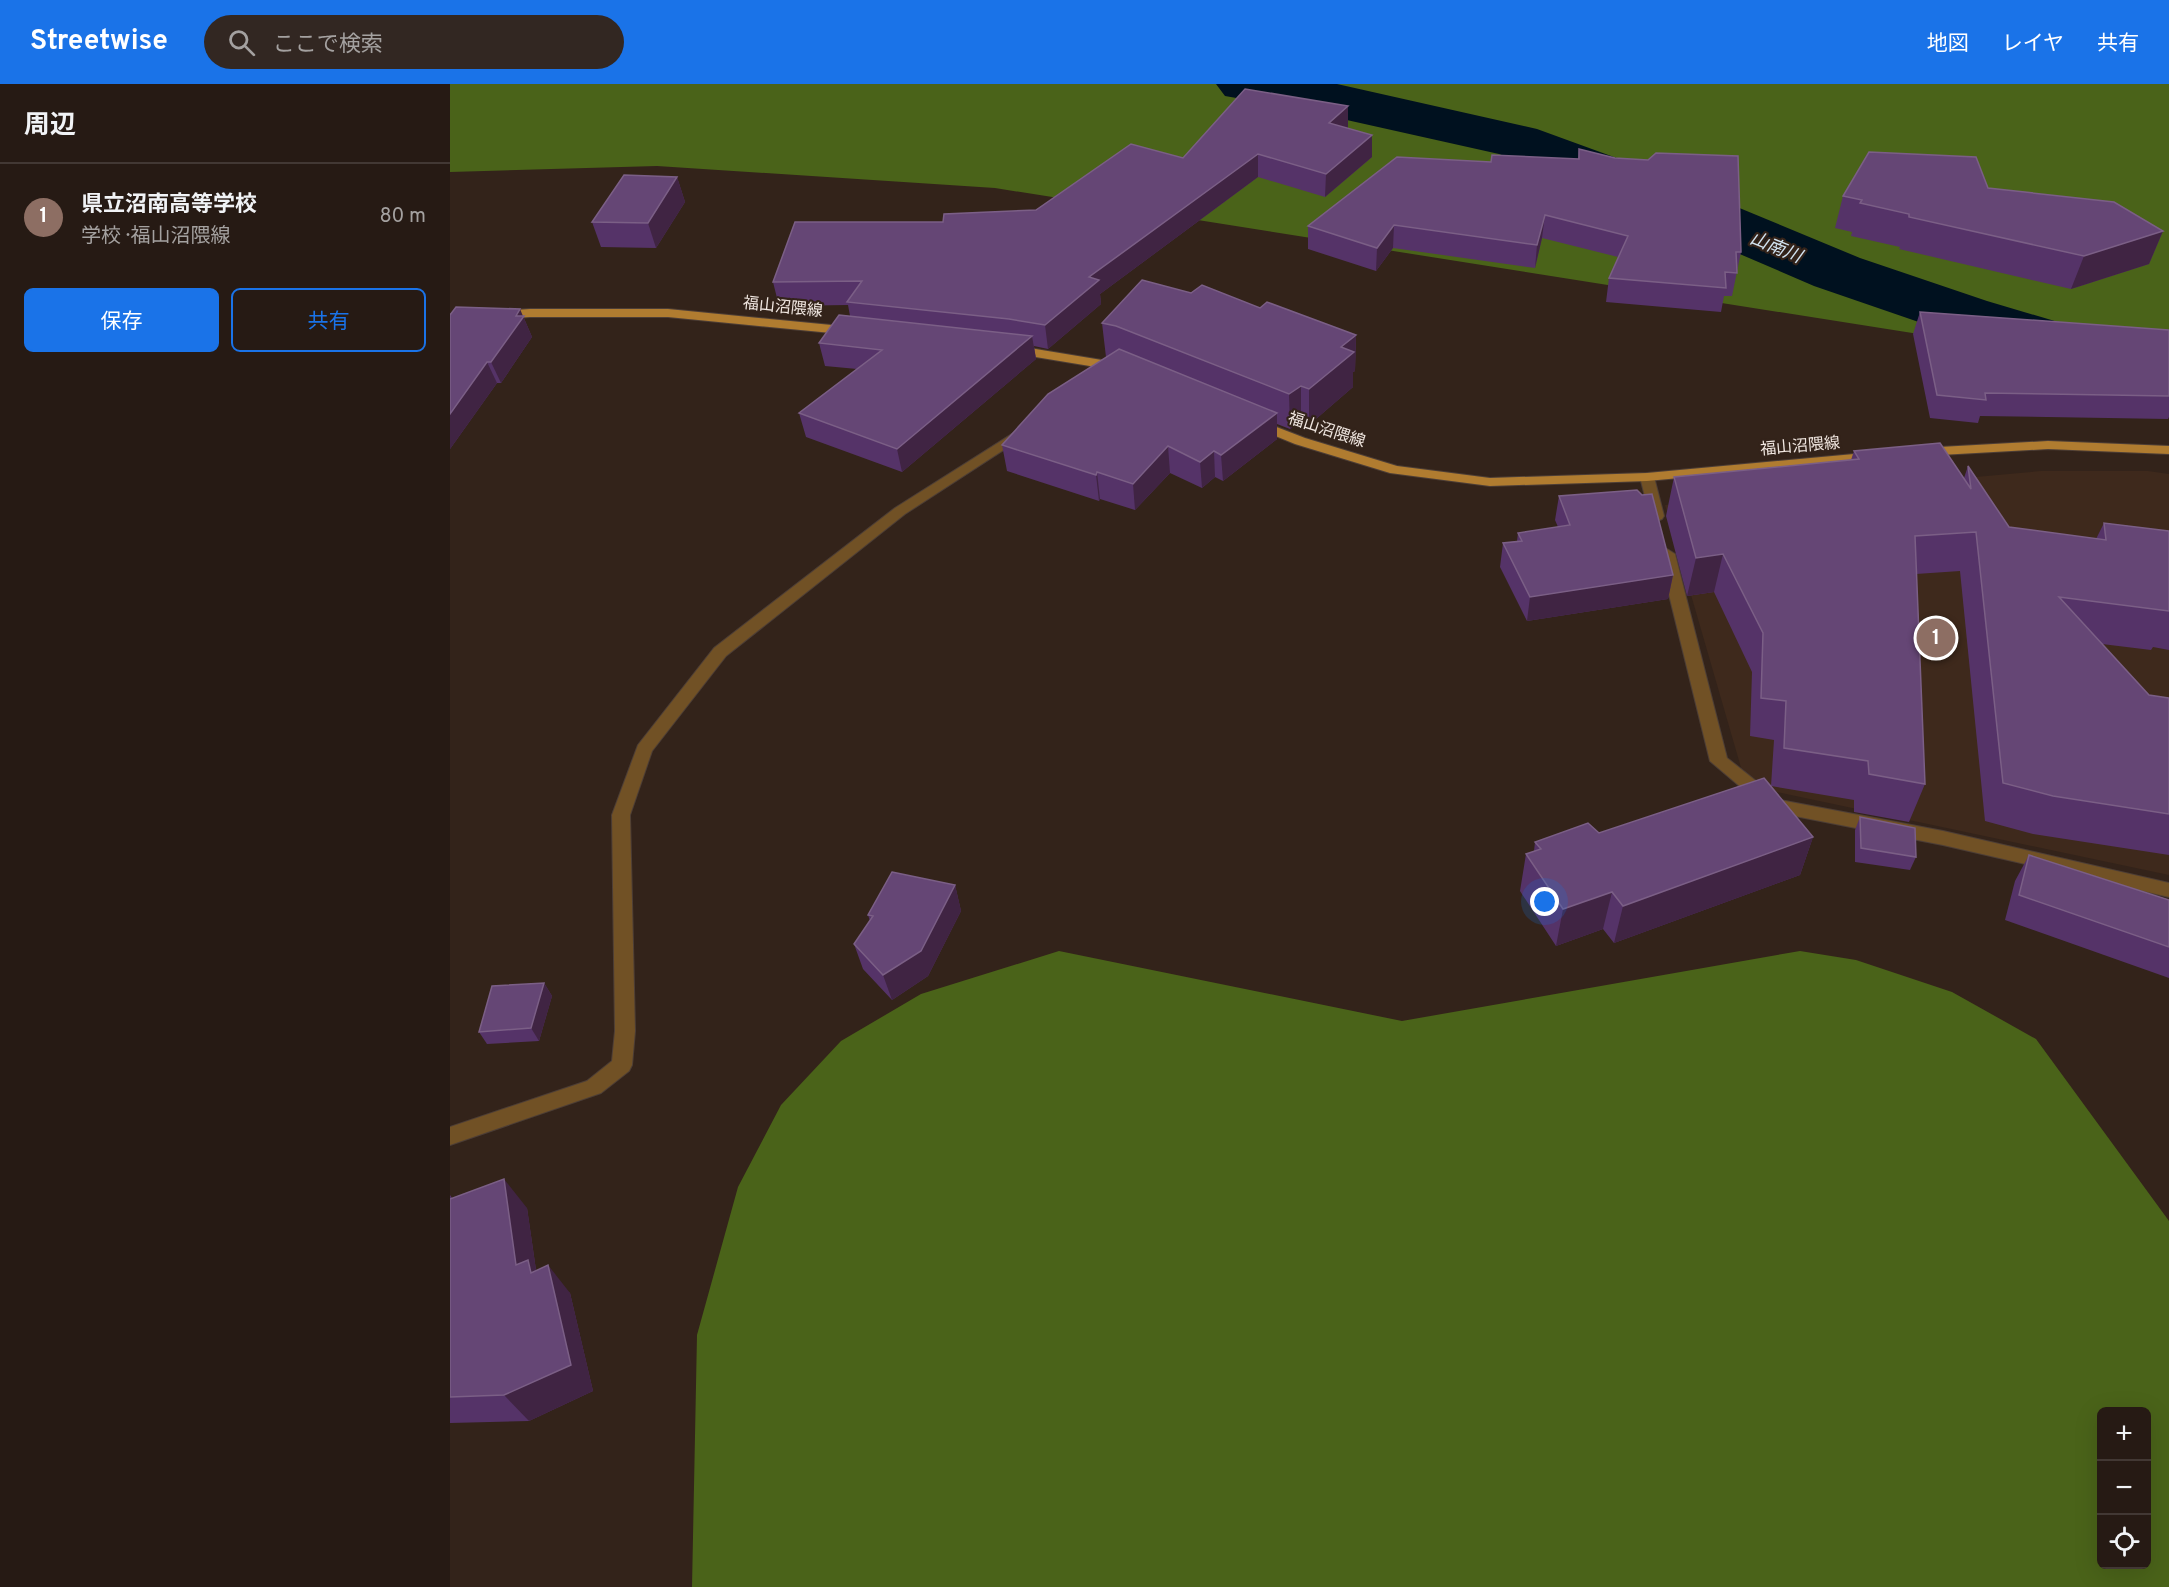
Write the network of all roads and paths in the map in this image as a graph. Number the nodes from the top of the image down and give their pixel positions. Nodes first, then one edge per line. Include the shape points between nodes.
1 (450, 318) edge
2 (870, 333) edge
3 (1000, 348) edge
4 (1125, 369) joint
5 (1100, 380) edge
6 (1247, 419) edge
7 (1034, 423) edge
8 (2169, 450) edge
9 (1647, 477) junction
10 (2169, 890) edge
11 (450, 1136) edge

1 - 2 main road, 福山沼隈線 via 530,313 668,313
3 - 4 main road
4 - 5 street
6 - 9 main road, 福山沼隈線 via 1300,441 1395,470 1490,482
7 - 11 street via 900,511 720,652 644,749 621,815 625,1030 622,1065 594,1087
8 - 9 main road, 福山沼隈線 via 2048,445
9 - 10 street via 1719,761 1775,806 1943,838

